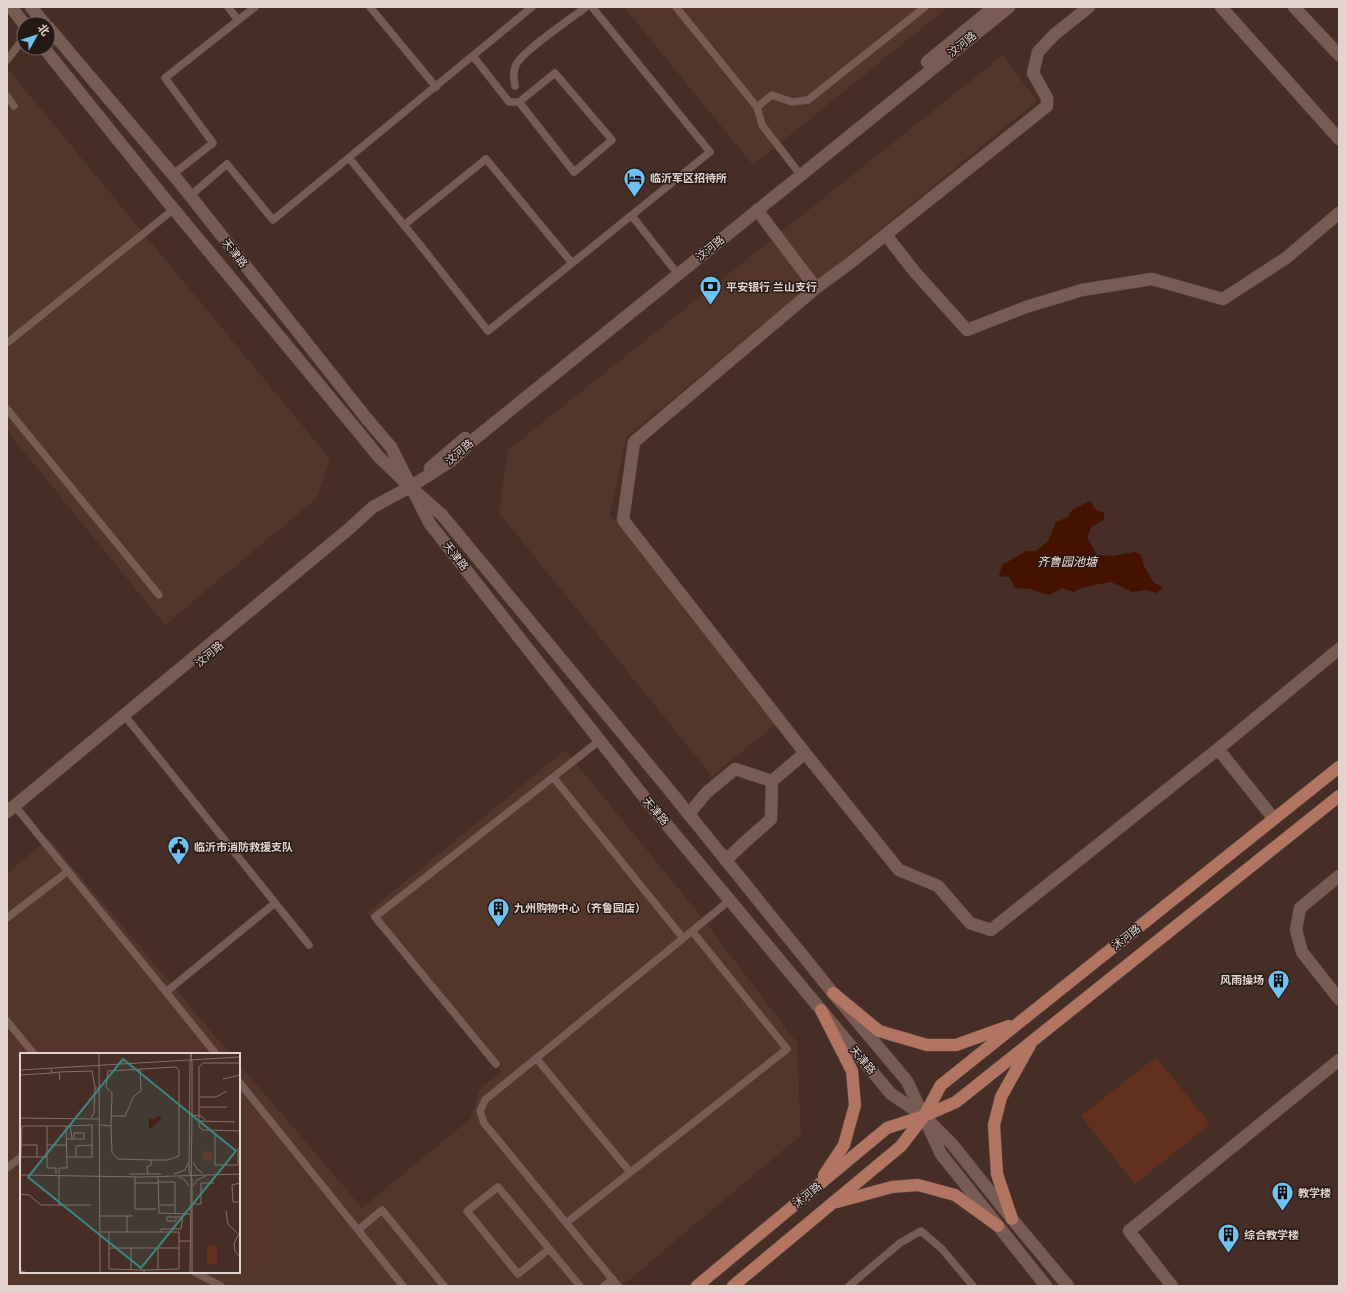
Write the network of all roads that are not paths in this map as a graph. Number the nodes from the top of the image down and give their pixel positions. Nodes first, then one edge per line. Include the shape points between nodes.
1 (11, 7) edge
2 (31, 7) edge
3 (228, 7) edge
4 (255, 7) edge
5 (370, 7) edge
6 (532, 7) edge
7 (586, 7) edge
8 (592, 7) edge
9 (676, 7) edge
10 (925, 7) edge
11 (994, 7) edge
12 (1009, 7) edge
13 (1089, 7) edge
14 (1221, 7) edge
15 (1294, 7) edge
16 (1303, 7) edge
17 (18, 16) edge
18 (38, 16) edge
19 (238, 20) junction
20 (56, 37) edge
21 (1339, 46) edge
22 (16, 48) edge
23 (1339, 55) edge
24 (50, 56) edge
25 (473, 56) junction
26 (7, 60) edge
27 (515, 86) dead end
28 (436, 87) junction
29 (7, 96) edge
30 (519, 102) junction
31 (14, 106) dead end
32 (757, 107) junction
33 (1339, 139) edge
34 (349, 158) junction
35 (796, 169) junction
36 (172, 175) junction
37 (190, 196) junction
38 (174, 209) junction
39 (757, 210) junction
40 (1339, 213) edge
41 (632, 216) junction
42 (404, 225) junction
43 (886, 234) junction
44 (572, 263) junction
45 (673, 268) junction
46 (816, 288) junction
47 (7, 343) edge
48 (7, 410) edge
49 (410, 487) junction
50 (159, 595) dead end
51 (1339, 649) edge
52 (129, 721) junction
53 (599, 740) junction
54 (1218, 749) junction
55 (805, 752) junction
56 (1339, 767) edge
57 (553, 777) junction
58 (772, 781) junction
59 (1339, 796) edge
60 (13, 811) edge
61 (689, 814) junction
62 (1274, 819) junction
63 (7, 821) edge
64 (726, 860) junction
65 (68, 871) junction
66 (1339, 876) edge
67 (730, 900) junction
68 (275, 903) junction
69 (8, 917) edge
70 (692, 931) junction
71 (683, 938) junction
72 (309, 945) dead end
73 (166, 992) junction
74 (833, 992) junction
75 (1339, 999) edge
76 (821, 1010) junction
77 (7, 1021) edge
78 (1019, 1022) junction
79 (1032, 1040) junction
80 (33, 1053) edge
81 (215, 1053) edge
82 (536, 1058) junction
83 (1339, 1060) edge
84 (496, 1064) dead end
85 (240, 1083) edge
86 (924, 1116) junction
87 (20, 1158) edge
88 (7, 1168) edge
89 (630, 1172) junction
90 (816, 1187) junction
91 (832, 1204) junction
92 (1012, 1219) junction
93 (566, 1223) junction
94 (998, 1226) junction
95 (358, 1230) junction
96 (549, 1249) junction
97 (196, 1273) edge
98 (613, 1279) junction
99 (221, 1286) edge
100 (403, 1286) edge
101 (444, 1286) edge
102 (580, 1286) edge
103 (604, 1286) edge
104 (618, 1286) edge
105 (698, 1286) edge
106 (732, 1286) edge
107 (849, 1286) edge
108 (973, 1286) edge
109 (1046, 1286) edge
110 (1068, 1286) edge
111 (1172, 1286) edge

1 - 17 street
2 - 18 street
3 - 19 lane
4 - 19 lane
5 - 28 lane
6 - 25 lane
7 - 27 lane via 527,52 516,64 513,76
8 - 41 lane via 710,152
9 - 32 lane
10 - 32 lane via 808,100 792,102 772,95
11 - 35 street, 汶河路
12 - 39 street, 汶河路
13 - 43 street via 1055,34 1038,52 1033,73 1047,98 1047,106
14 - 33 street
15 - 23 street
16 - 21 street
19 - 36 lane via 165,78 212,143
20 - 36 street, 天津路
22 - 26 lane
24 - 38 street, 天津路
25 - 28 lane
25 - 30 lane via 510,102
28 - 34 lane
29 - 31 lane
30 - 30 lane via 574,172 612,140 555,73
32 - 35 lane via 762,125
34 - 37 lane via 273,220 227,164
34 - 42 lane
35 - 45 street, 汶河路
36 - 37 street, 天津路
37 - 49 street, 天津路 via 391,447
38 - 47 lane
38 - 49 street, 天津路 via 378,456
39 - 46 street
39 - 49 street, 汶河路 via 472,441 451,461
40 - 43 street via 1286,258 1223,299 1152,279 1082,290 1026,307 967,330 914,271
41 - 44 lane
41 - 45 lane
42 - 44 lane via 486,159
42 - 44 lane via 488,331
43 - 46 street
45 - 49 street, 汶河路 via 444,454
46 - 55 street via 634,442 623,520
48 - 50 lane
49 - 52 street, 汶河路
49 - 53 street, 天津路 via 430,524
49 - 60 street, 汶河路 via 373,506
49 - 61 street, 天津路 via 442,515
51 - 54 street
52 - 60 street, 汶河路
52 - 68 lane
53 - 57 lane
53 - 67 street, 天津路
54 - 55 street via 991,930 970,923 938,886 899,870
54 - 62 street
55 - 58 street
56 - 62 main road, 沭河路
57 - 71 lane
57 - 84 lane via 375,917
58 - 61 street via 735,769 706,793
58 - 64 street via 771,820
59 - 79 main road, 沭河路
60 - 63 street, 汶河路
60 - 65 lane
61 - 64 street, 天津路
62 - 78 main road, 沭河路
64 - 74 street, 天津路
65 - 69 lane
65 - 73 lane
66 - 75 street via 1300,908 1296,930 1302,952
67 - 70 lane
67 - 76 street, 天津路
68 - 72 lane
68 - 73 lane
70 - 71 lane
70 - 89 lane via 787,1049
71 - 82 lane
73 - 81 lane
74 - 78 main road via 879,1031 927,1045 956,1045
74 - 86 street, 天津路 via 907,1081
76 - 86 street, 天津路 via 891,1094
76 - 90 main road via 852,1071 855,1105 844,1145
77 - 80 lane
78 - 86 main road, 沭河路 via 941,1085
79 - 86 main road, 沭河路 via 956,1102
79 - 92 main road via 1001,1097 994,1125 997,1174
82 - 89 lane
82 - 93 lane via 485,1100 480,1111 484,1123
83 - 111 street via 1129,1231
85 - 95 lane
86 - 90 main road, 沭河路 via 887,1128
86 - 91 main road, 沭河路 via 901,1146
86 - 92 street, 天津路 via 952,1144
86 - 94 street, 天津路 via 941,1154
87 - 88 lane
89 - 93 lane
90 - 105 main road, 沭河路
91 - 94 main road via 892,1187 918,1185 955,1195
91 - 106 main road, 沭河路
92 - 110 street, 天津路
93 - 98 lane
94 - 109 street, 天津路
95 - 100 lane
95 - 101 lane via 382,1210
96 - 96 lane via 518,1274 467,1211 498,1187
96 - 102 lane
97 - 99 lane
98 - 103 lane
98 - 104 lane
107 - 108 lane via 900,1243 921,1231 942,1249

